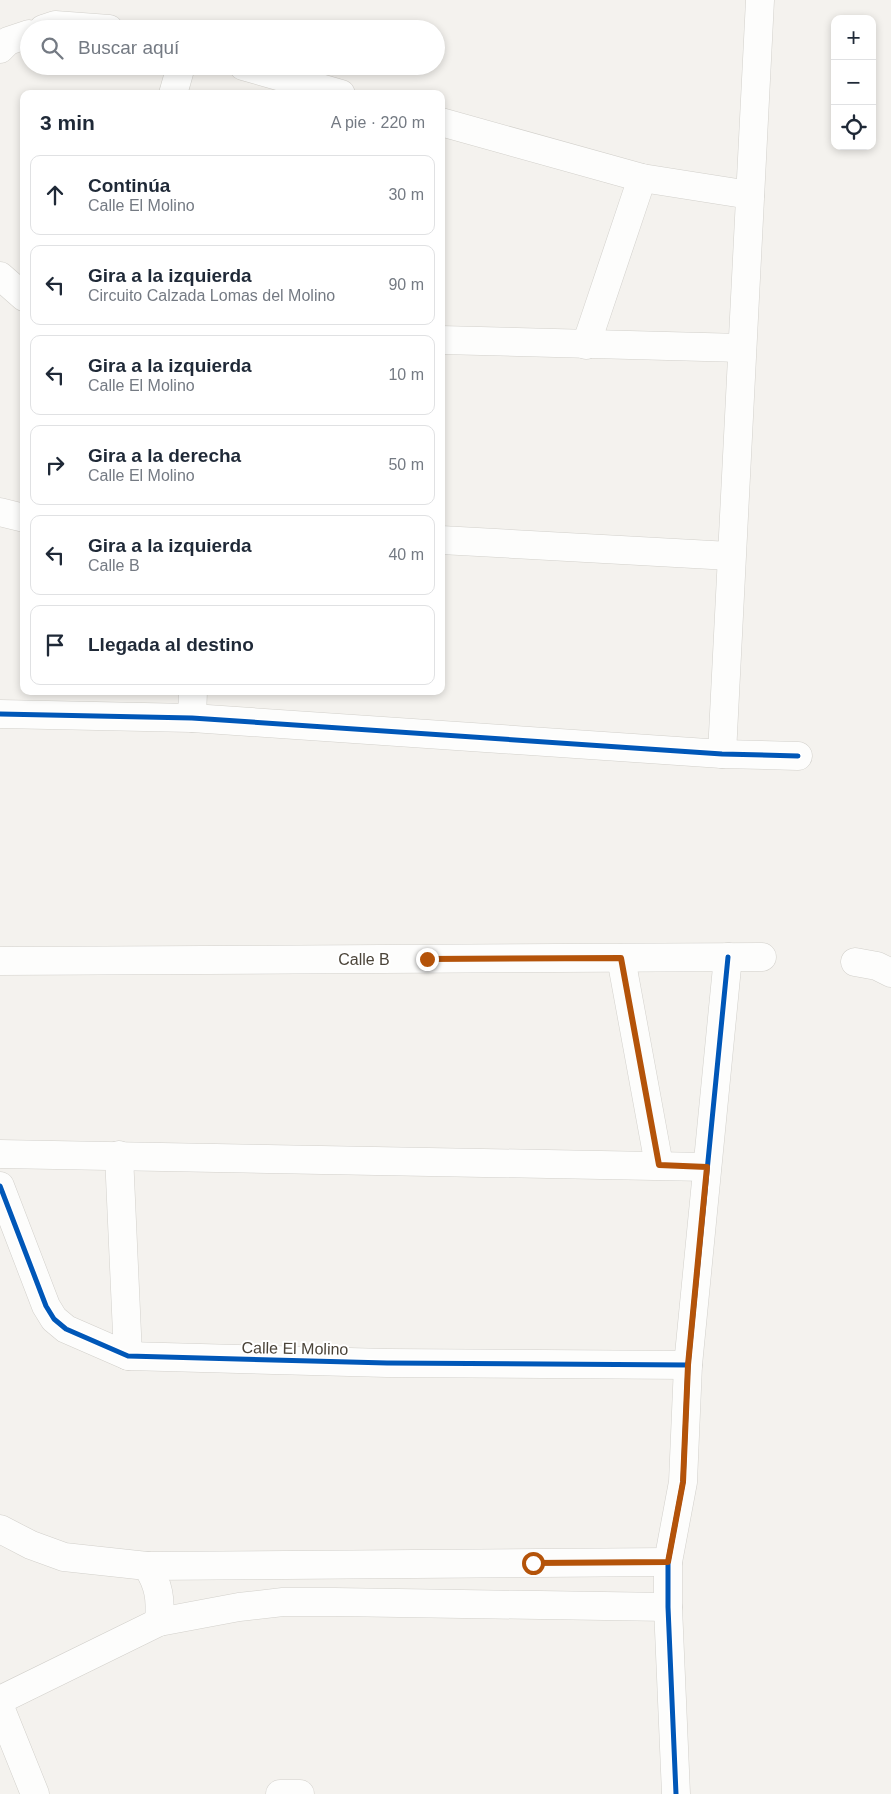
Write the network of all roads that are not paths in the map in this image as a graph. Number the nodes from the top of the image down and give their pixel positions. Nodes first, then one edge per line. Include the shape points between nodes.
1 (760, 0) edge
2 (20, 37) edge
3 (0, 49) edge
4 (178, 75) edge
5 (274, 75) edge
6 (174, 90) edge
7 (327, 90) edge
8 (445, 123) edge
9 (642, 178) junction
10 (750, 195) junction
11 (0, 276) edge
12 (20, 294) edge
13 (445, 340) edge
14 (586, 345) junction
15 (742, 348) junction
16 (0, 512) edge
17 (20, 517) edge
18 (445, 540) edge
19 (730, 556) junction
20 (193, 695) edge
21 (0, 714) edge
22 (192, 718) junction
23 (722, 754) junction
24 (798, 756) dead end
25 (728, 957) junction
26 (762, 957) dead end
27 (621, 958) junction
28 (0, 961) edge
29 (854, 962) dead end
30 (891, 973) edge
31 (0, 1154) edge
32 (119, 1155) junction
33 (659, 1165) junction
34 (707, 1167) junction
35 (0, 1186) edge
36 (128, 1356) junction
37 (688, 1365) junction
38 (0, 1529) edge
39 (668, 1562) junction
40 (147, 1566) junction
41 (668, 1607) junction
42 (159, 1622) junction
43 (0, 1700) edge
44 (0, 1707) edge
45 (35, 1794) edge
46 (281, 1794) edge
47 (300, 1794) edge
48 (676, 1794) edge

1 - 10 street
2 - 3 street via 8,41
4 - 6 street
5 - 7 street
8 - 9 street
9 - 10 street
9 - 14 street
10 - 15 street
11 - 12 street
13 - 14 street
14 - 15 street
15 - 19 street
16 - 17 street
18 - 19 street
19 - 23 street
20 - 22 street
21 - 22 street
22 - 23 street
23 - 24 street
25 - 26 street, Calle B
25 - 27 street, Calle B
25 - 34 street
27 - 28 street, Calle B
27 - 33 street
29 - 30 street via 877,966
31 - 32 street
32 - 33 street
32 - 36 street
33 - 34 street
34 - 37 street
35 - 36 street, Calle El Molino via 46,1306 54,1319 66,1329
36 - 37 street, Calle El Molino via 387,1363
37 - 39 street via 683,1482
38 - 40 street via 64,1557
39 - 40 street
39 - 41 street
40 - 42 street via 159,1591
41 - 42 street via 283,1602
41 - 48 street
42 - 43 street
44 - 45 street
46 - 47 street

